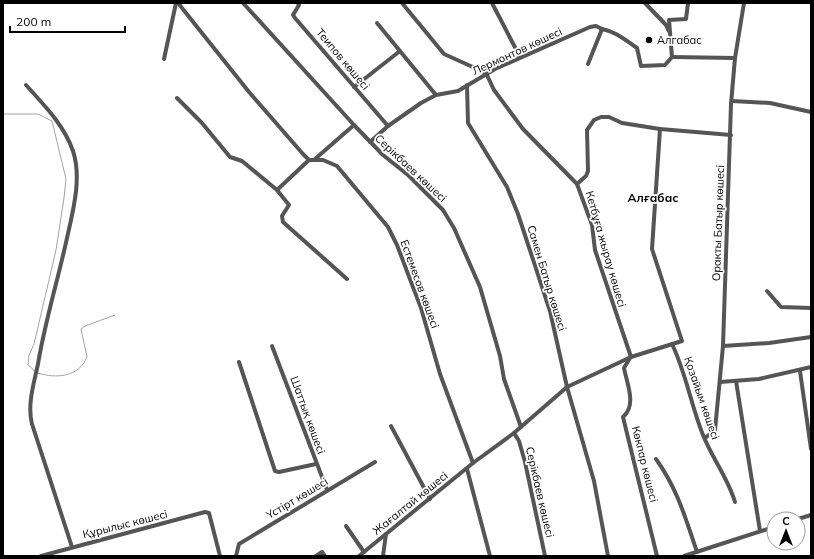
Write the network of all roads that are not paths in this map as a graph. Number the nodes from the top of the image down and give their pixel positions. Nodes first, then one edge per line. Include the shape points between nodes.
1 (177, 3) edge
2 (243, 3) edge
3 (298, 3) edge
4 (402, 3) edge
5 (492, 3) edge
6 (645, 3) edge
7 (688, 3) edge
8 (744, 3) edge
9 (377, 23) dead end
10 (602, 29) junction
11 (670, 33) junction
12 (400, 50) junction
13 (520, 57) junction
14 (672, 57) junction
15 (735, 58) junction
16 (164, 59) dead end
17 (588, 64) dead end
18 (486, 73) junction
19 (26, 85) dead end
20 (467, 85) junction
21 (354, 87) junction
22 (436, 95) junction
23 (177, 98) dead end
24 (732, 101) junction
25 (811, 112) edge
26 (354, 125) junction
27 (388, 126) junction
28 (660, 129) junction
29 (730, 135) junction
30 (370, 142) junction
31 (309, 160) junction
32 (315, 160) junction
33 (577, 184) junction
34 (277, 190) junction
35 (347, 279) dead end
36 (767, 291) dead end
37 (811, 308) edge
38 (811, 337) edge
39 (672, 344) junction
40 (272, 346) dead end
41 (723, 346) junction
42 (631, 357) junction
43 (239, 362) dead end
44 (811, 367) edge
45 (800, 371) junction
46 (736, 381) junction
47 (720, 382) junction
48 (567, 387) junction
49 (391, 426) dead end
50 (521, 426) junction
51 (514, 433) junction
52 (705, 438) junction
53 (811, 449) edge
54 (656, 459) dead end
55 (375, 462) dead end
56 (473, 463) junction
57 (316, 464) junction
58 (467, 469) junction
59 (327, 490) junction
60 (430, 499) junction
61 (735, 502) dead end
62 (346, 526) dead end
63 (766, 529) edge
64 (760, 531) junction
65 (386, 534) junction
66 (72, 547) junction
67 (364, 552) junction
68 (697, 552) junction
69 (41, 556) edge
70 (220, 556) edge
71 (236, 556) edge
72 (316, 556) edge
73 (325, 556) edge
74 (359, 556) edge
75 (383, 556) edge
76 (490, 556) edge
77 (545, 556) edge
78 (608, 556) edge
79 (657, 556) edge
80 (684, 556) edge

1 - 16 street
1 - 31 street via 249,92
2 - 26 street, Серікбаев көшесі
3 - 21 street, Теипов көшесі via 293,15 295,18
4 - 18 street via 444,54
5 - 13 street
6 - 11 street via 666,24
7 - 11 street via 686,19 669,20
8 - 15 street, Оракты Батыр көшесі
9 - 12 street
10 - 13 street, Лермонтов көшесі via 590,27
10 - 14 street via 620,34 637,48 641,66 665,65
10 - 17 street
11 - 14 street
12 - 21 street
12 - 22 street
13 - 18 street, Лермонтов көшесі
14 - 15 street
15 - 24 street, Оракты Батыр көшесі
18 - 20 street, Лермонтов көшесі
18 - 33 street, Кетбұға жырау көшесі via 494,90 523,129
19 - 66 street via 58,122 69,141 76,163 73,210 60,273 41,342 30,411
20 - 22 street, Лермонтов көшесі
20 - 48 street, Самен Батыр көшесі via 468,123 507,187 518,214 550,311
21 - 27 street, Теипов көшесі
22 - 27 street, Лермонтов көшесі
23 - 34 street via 230,157 242,161
24 - 25 street via 770,103
24 - 29 street, Оракты Батыр көшесі
26 - 30 street, Серікбаев көшесі
26 - 32 street
27 - 30 street, Лермонтов көшесі
28 - 29 street
28 - 33 street via 622,123 609,117 594,120 587,130 588,172
28 - 39 street via 652,250 682,342
29 - 41 street, Оракты Батыр көшесі
30 - 50 street, Серікбаев көшесі via 443,210 454,228 480,286 504,379
31 - 32 street, Естемесов көшесі
31 - 34 street
32 - 56 street, Естемесов көшесі via 323,160 337,166 388,227 421,308 440,374
33 - 42 street, Кетбұға жырау көшесі via 592,226 595,250 626,349
34 - 35 street via 289,205 282,216 284,222
36 - 37 street via 781,307
38 - 41 street
39 - 42 street
39 - 52 street, Қозайым көшесі via 681,362
40 - 57 street, Шаттық көшесі
41 - 47 street, Оракты Батыр көшесі
42 - 48 street
42 - 79 street, Көкпар көшесі via 624,368 632,404 629,413 624,417
43 - 57 street via 275,471
44 - 45 street
45 - 46 street
45 - 53 street
46 - 47 street
46 - 64 street
47 - 52 street, Оракты Батыр көшесі via 715,430
48 - 50 street
48 - 78 street, Самен Батыр көшесі via 594,481
49 - 60 street
50 - 51 street, Жағалтай көшесі
51 - 56 street, Жағалтай көшесі
51 - 77 street, Серікбаев көшесі via 525,462
52 - 61 street, Қозайым көшесі via 729,484
54 - 68 street via 671,481 681,503
55 - 59 street, Үстірт көшесі
56 - 58 street, Жағалтай көшесі
57 - 59 street, Шаттық көшесі
58 - 60 street, Жағалтай көшесі
58 - 76 street
59 - 71 street, Үстірт көшесі via 239,544
60 - 65 street, Жағалтай көшесі
62 - 67 street
63 - 64 street
64 - 68 street
65 - 67 street, Жағалтай көшесі
65 - 75 street
66 - 69 street, Құрылыс көшесі
66 - 70 street, Құрылыс көшесі via 205,512 209,513
67 - 74 street, Жағалтай көшесі
68 - 80 street
72 - 73 street via 322,552

